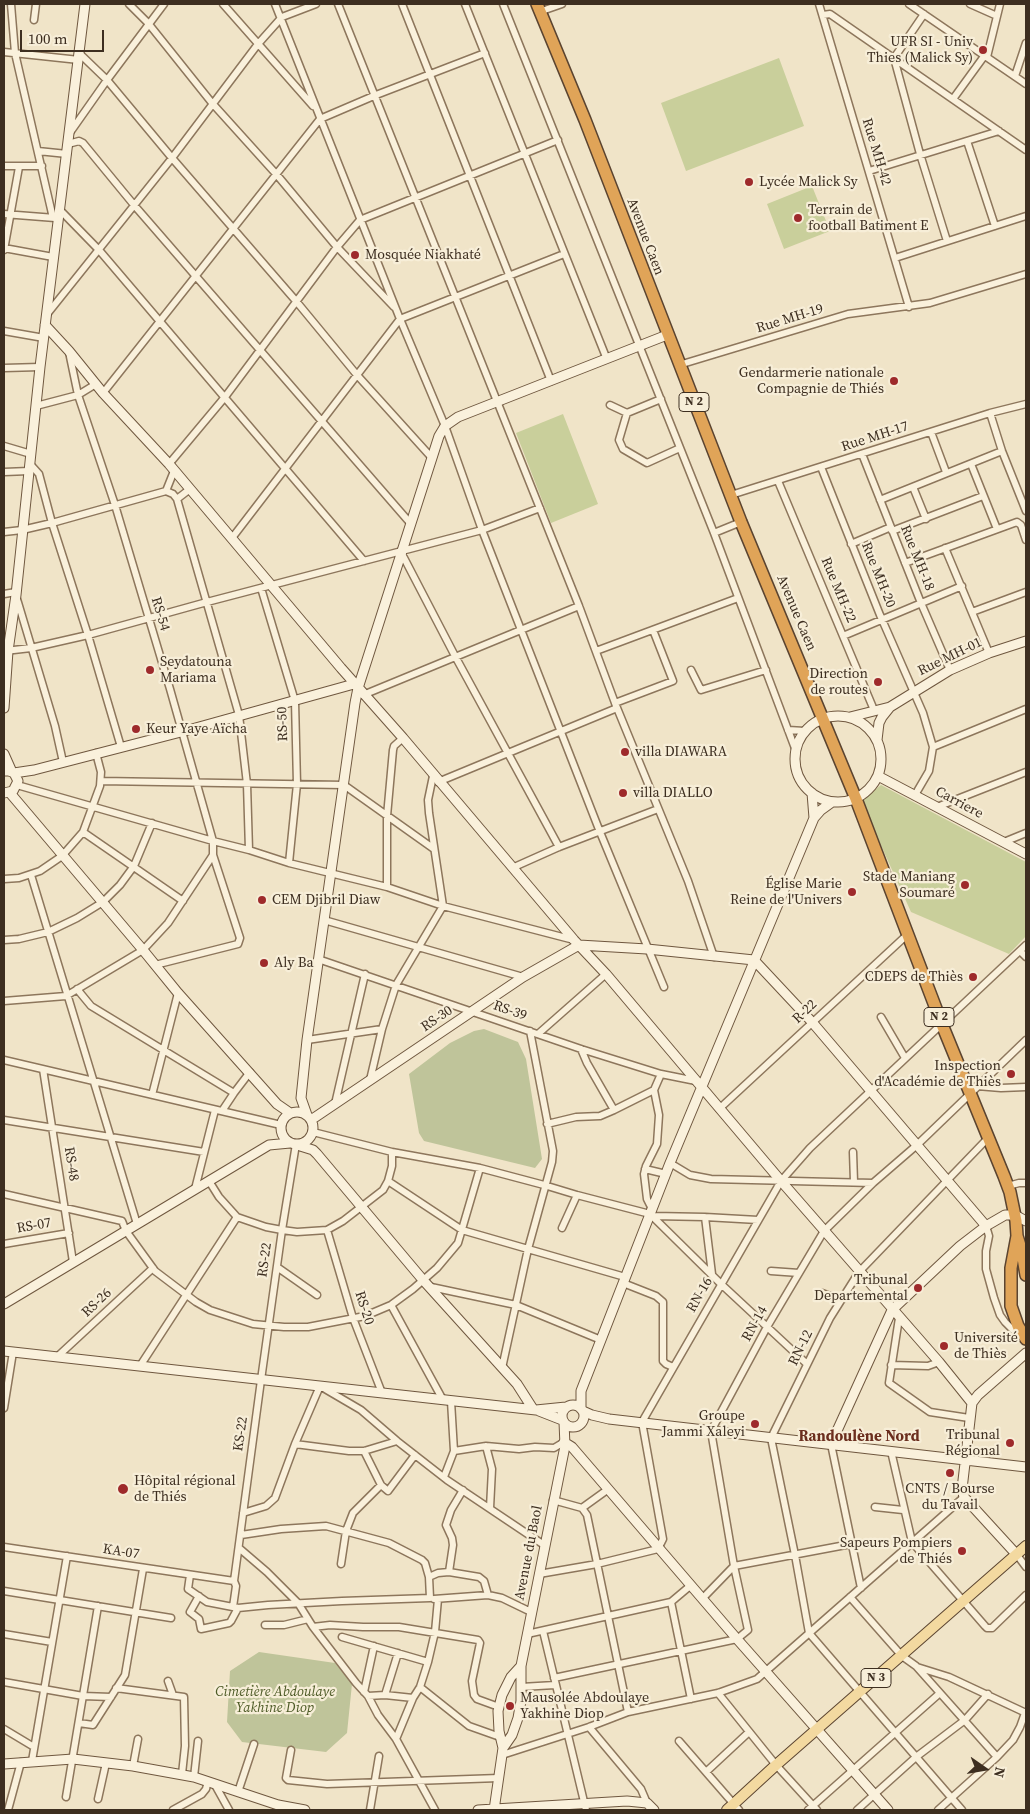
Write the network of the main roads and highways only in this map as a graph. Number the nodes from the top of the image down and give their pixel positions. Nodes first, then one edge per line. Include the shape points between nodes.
1 (538, 8) edge
2 (1017, 1236) junction
3 (1026, 1275) edge
4 (1026, 1338) edge
5 (1026, 1546) edge
6 (733, 1808) edge

1 - 2 highway, Avenue Caen / N 2 via 585,120 741,522 856,799 942,1024 974,1090 1008,1186
2 - 3 highway, Avenue Caen / N 2
2 - 4 highway, Avenue Caen / N 2 via 1011,1268 1011,1306
5 - 6 main road, N 3 via 776,1765

